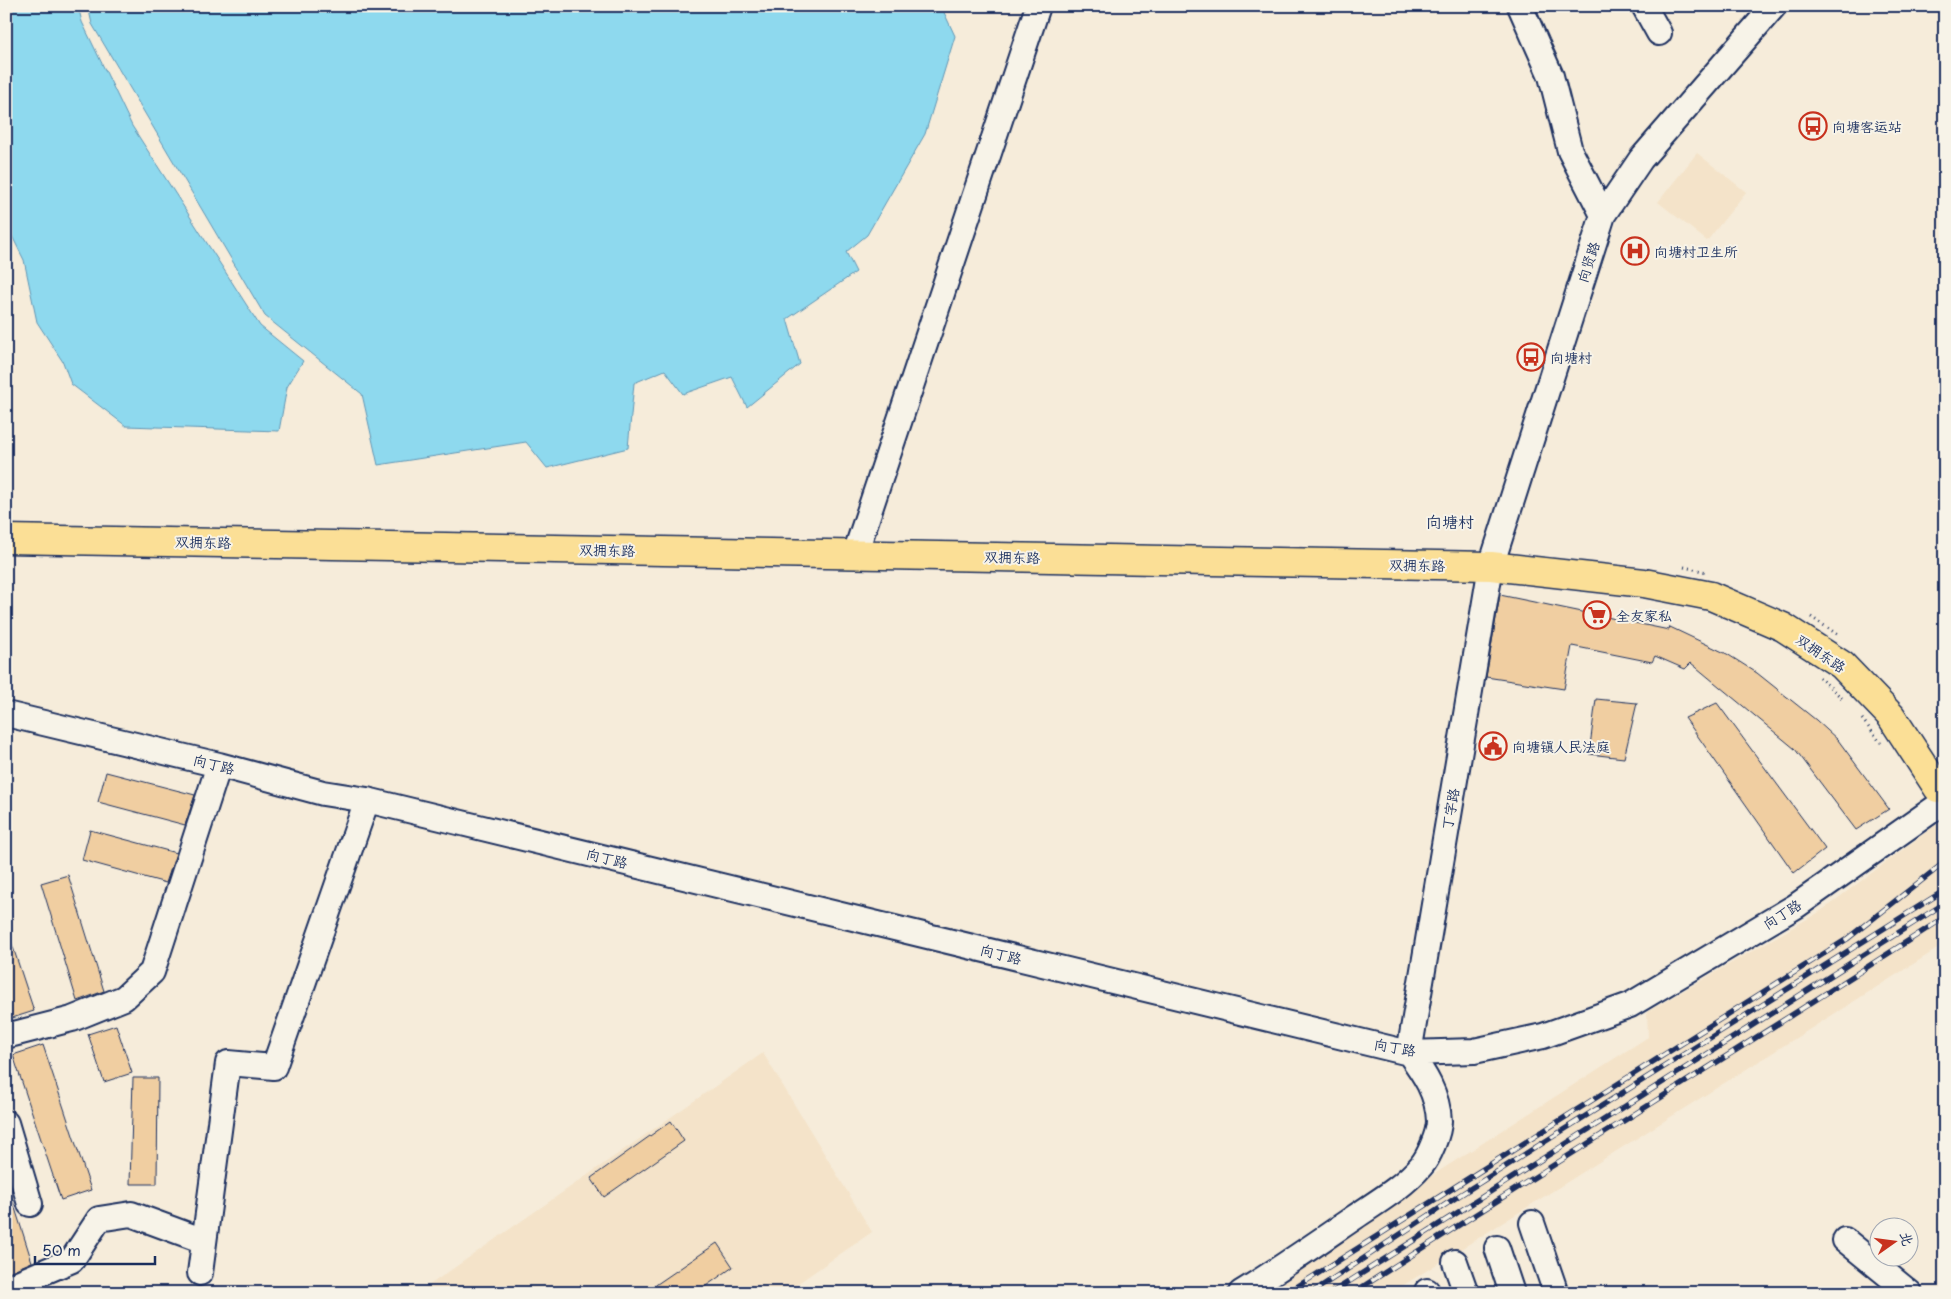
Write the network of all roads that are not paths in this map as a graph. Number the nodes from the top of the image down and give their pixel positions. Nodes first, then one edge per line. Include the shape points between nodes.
1 (1038, 6) edge
2 (1520, 6) edge
3 (1644, 6) edge
4 (1774, 6) edge
5 (1659, 33) dead end
6 (1603, 216) junction
7 (6, 539) edge
8 (855, 554) junction
9 (1491, 566) junction
10 (6, 714) edge
11 (219, 765) junction
12 (1941, 795) edge
13 (367, 800) junction
14 (6, 1036) edge
15 (1409, 1053) junction
16 (6, 1123) edge
17 (30, 1204) dead end
18 (1532, 1223) dead end
19 (1846, 1240) dead end
20 (204, 1241) junction
21 (1497, 1248) dead end
22 (1455, 1262) dead end
23 (200, 1273) dead end
24 (6, 1288) edge
25 (1241, 1293) edge
26 (1466, 1293) edge
27 (1512, 1293) edge
28 (1556, 1293) edge
29 (1910, 1293) edge

1 - 8 street
2 - 6 street via 1551,76 1570,151
3 - 5 street
4 - 6 street, 向贤路 via 1641,159
6 - 9 street, 向贤路
7 - 8 main road, 双拥东路
8 - 9 main road, 双拥东路
9 - 12 main road, 双拥东路 via 1644,583 1711,596 1782,627 1842,665 1891,716
9 - 15 street, 丁字路
10 - 11 street, 向丁路
11 - 13 street, 向丁路 via 323,793
11 - 14 street via 152,972 124,998 72,1019
12 - 15 street, 向丁路 via 1796,906 1630,1005 1543,1036 1474,1051
13 - 15 street, 向丁路
13 - 20 street via 274,1067 228,1063
15 - 25 street via 1427,1077 1439,1122 1436,1139 1422,1166 1374,1204
16 - 17 street
18 - 28 street
19 - 29 street
20 - 23 street
20 - 24 street via 131,1214 99,1219 72,1260
21 - 27 street
22 - 26 street

